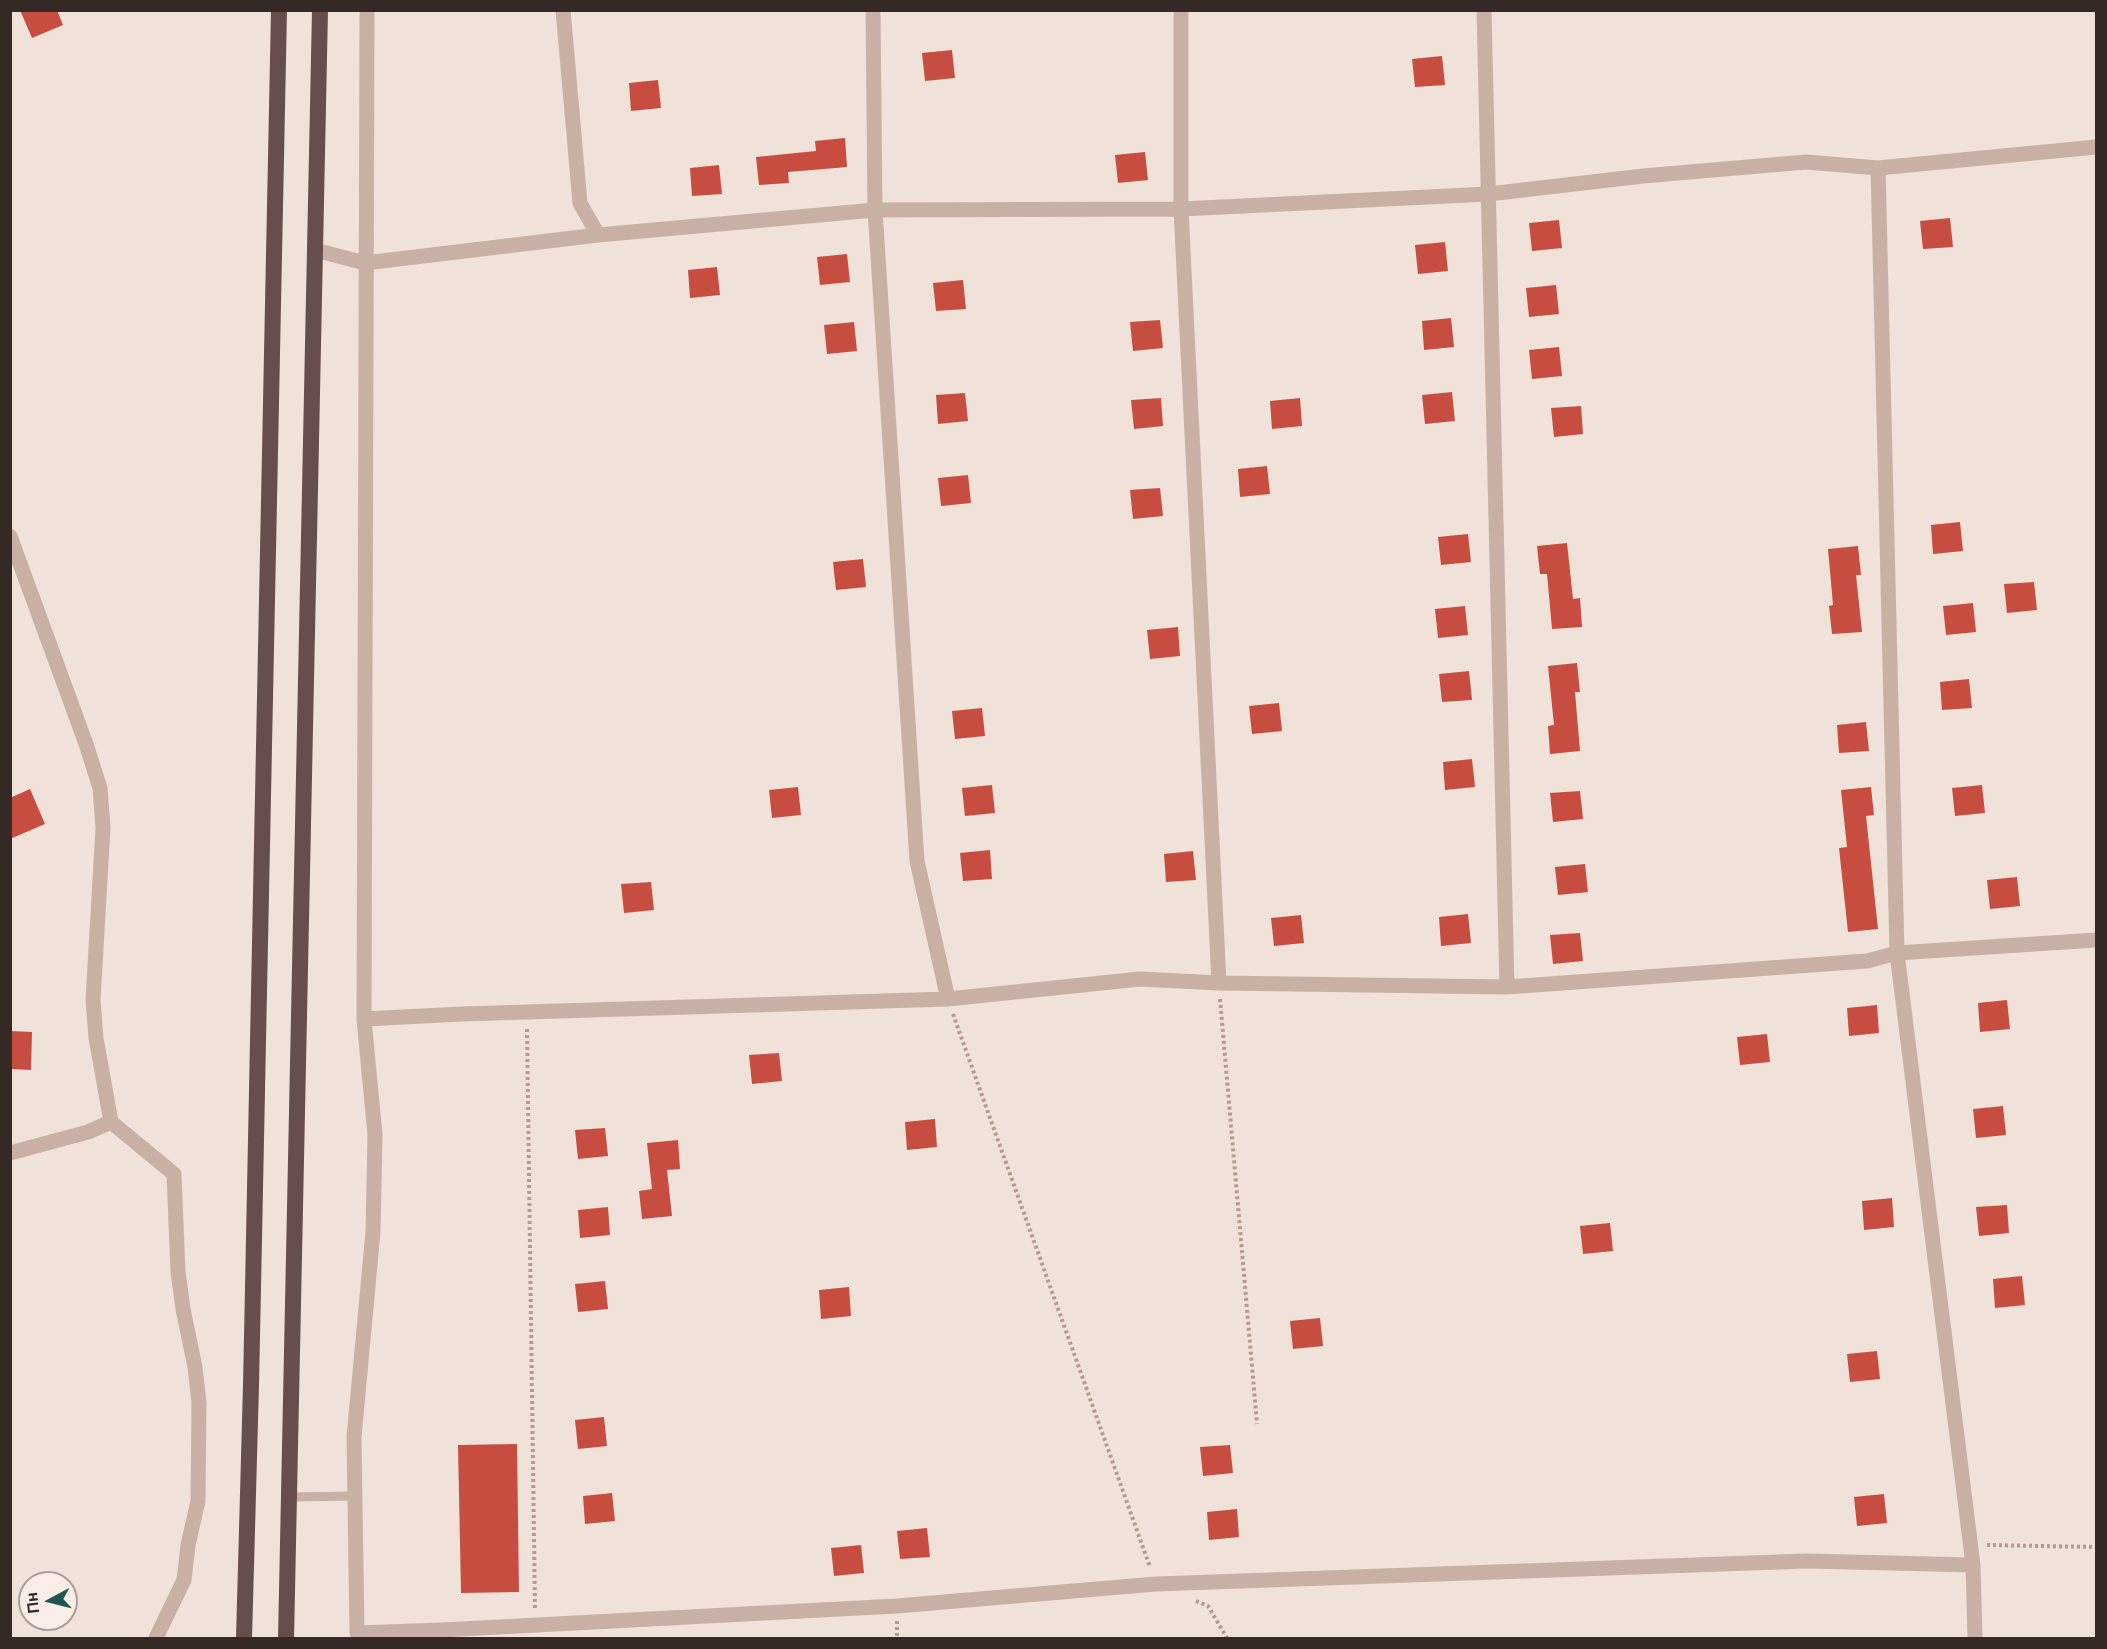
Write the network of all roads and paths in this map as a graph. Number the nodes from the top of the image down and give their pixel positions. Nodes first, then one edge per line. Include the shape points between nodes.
1 (279, 10) edge
2 (320, 10) edge
3 (367, 10) edge
4 (563, 10) edge
5 (873, 10) edge
6 (1181, 10) edge
7 (1484, 10) edge
8 (2097, 147) edge
9 (1878, 168) junction
10 (1489, 194) junction
11 (1181, 209) junction
12 (875, 210) junction
13 (598, 235) junction
14 (315, 250) junction
15 (365, 263) junction
16 (10, 536) edge
17 (2097, 940) edge
18 (1898, 953) junction
19 (1219, 983) junction
20 (1507, 987) junction
21 (948, 999) junction
22 (526, 1012) junction
23 (364, 1019) junction
24 (111, 1122) junction
25 (10, 1153) edge
26 (1257, 1425) dead end
27 (355, 1496) junction
28 (290, 1497) junction
29 (1971, 1545) junction
30 (2097, 1547) edge
31 (1973, 1565) junction
32 (1156, 1584) junction
33 (1187, 1597) dead end
34 (535, 1625) junction
35 (156, 1638) edge
36 (244, 1638) edge
37 (286, 1638) edge
38 (1227, 1638) edge
39 (1975, 1638) edge

1 - 36 highway
2 - 14 highway
3 - 15 street
4 - 13 street via 580,203
5 - 12 street
6 - 11 street
7 - 10 street
8 - 9 street
9 - 10 street via 1806,162
9 - 18 street
10 - 11 street
10 - 20 street
11 - 12 street
11 - 19 street
12 - 13 street
12 - 21 street via 917,861
13 - 15 street
14 - 15 street
14 - 28 highway
15 - 23 street
16 - 24 street via 100,788 103,828 93,1000
17 - 18 street
18 - 20 street via 1867,961
18 - 29 street
19 - 20 street
19 - 21 street via 1140,979
19 - 26 path
21 - 22 street
21 - 32 path
22 - 23 street
22 - 34 path
23 - 27 street via 375,1146 373,1232 354,1437
24 - 25 street
24 - 35 street via 174,1174 178,1272 199,1403 198,1501 184,1580
27 - 28 lane
27 - 34 street via 357,1633
28 - 37 highway
29 - 30 path
29 - 31 street
31 - 32 street via 1807,1561
31 - 39 street
32 - 34 street via 897,1606
33 - 38 path via 1208,1606

